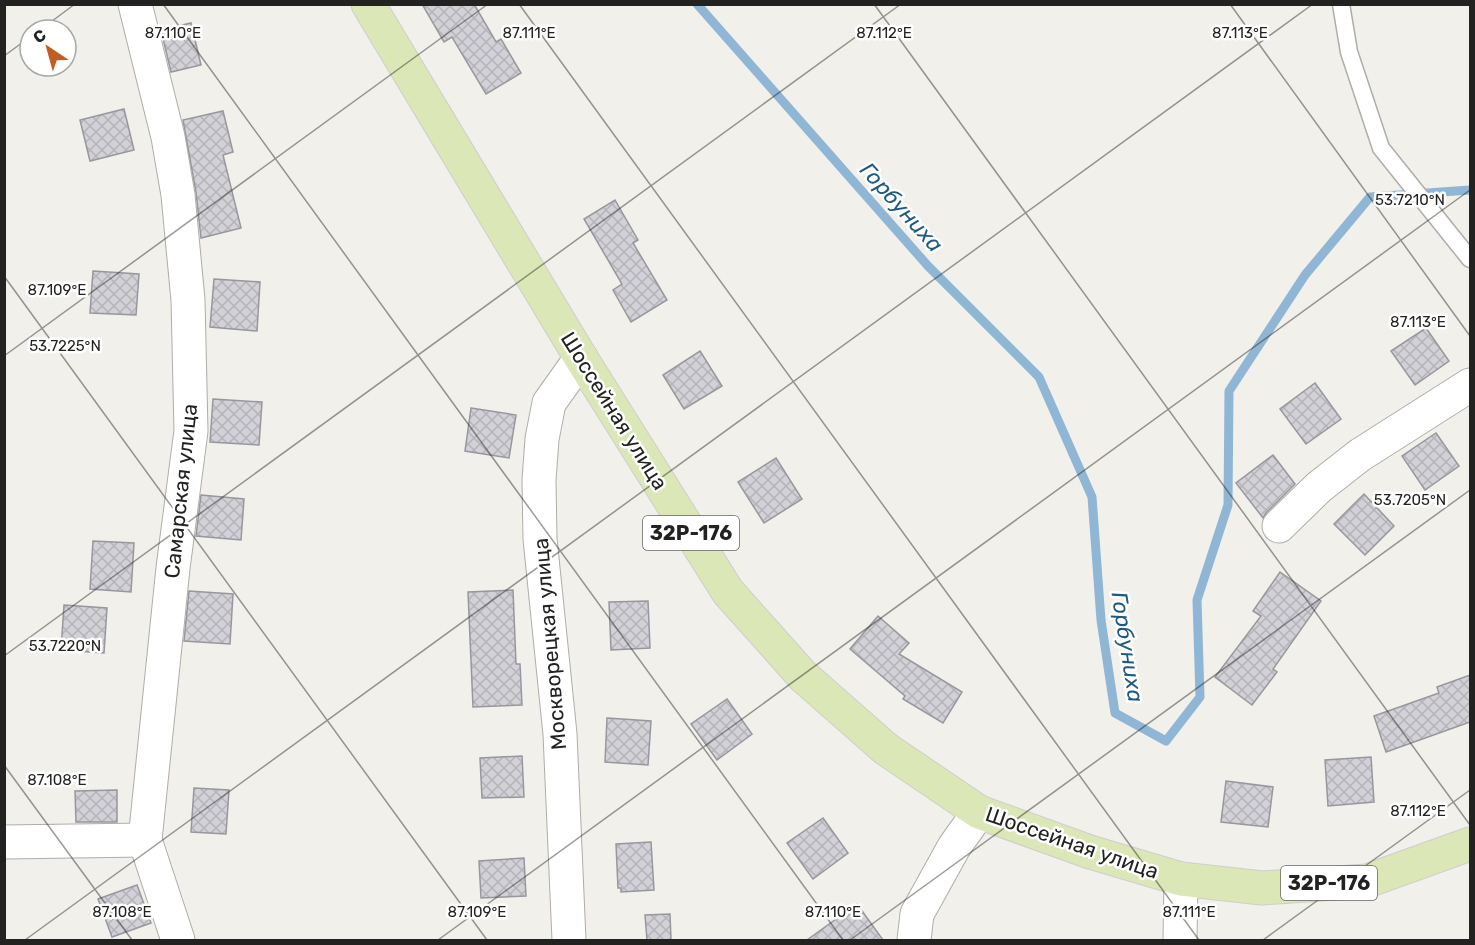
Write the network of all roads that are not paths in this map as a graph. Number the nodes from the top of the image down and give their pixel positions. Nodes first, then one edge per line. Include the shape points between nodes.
1 (135, 4) edge
2 (368, 4) edge
3 (1341, 4) edge
4 (1470, 259) edge
5 (581, 358) junction
6 (1470, 385) edge
7 (1279, 526) dead end
8 (979, 812) junction
9 (145, 840) junction
10 (4, 842) edge
11 (1470, 844) edge
12 (1181, 879) junction
13 (178, 940) edge
14 (569, 940) edge
15 (914, 940) edge
16 (1180, 940) edge

1 - 9 street, Самарская улица via 178,195 189,300 191,431
2 - 5 main road, Шоссейная улица / 32Р-176
3 - 4 lane via 1349,52 1381,148
5 - 8 main road, Шоссейная улица / 32Р-176 via 728,592 811,684 886,749
5 - 14 street, Москворецкая улица via 549,403 539,480 542,562 560,734
6 - 7 street via 1360,455
8 - 12 main road, Шоссейная улица / 32Р-176 via 1090,852
8 - 15 street via 954,847 917,914
9 - 10 street
9 - 13 street, Самарская улица
11 - 12 main road, 32Р-176 via 1367,881 1262,888
12 - 16 street

